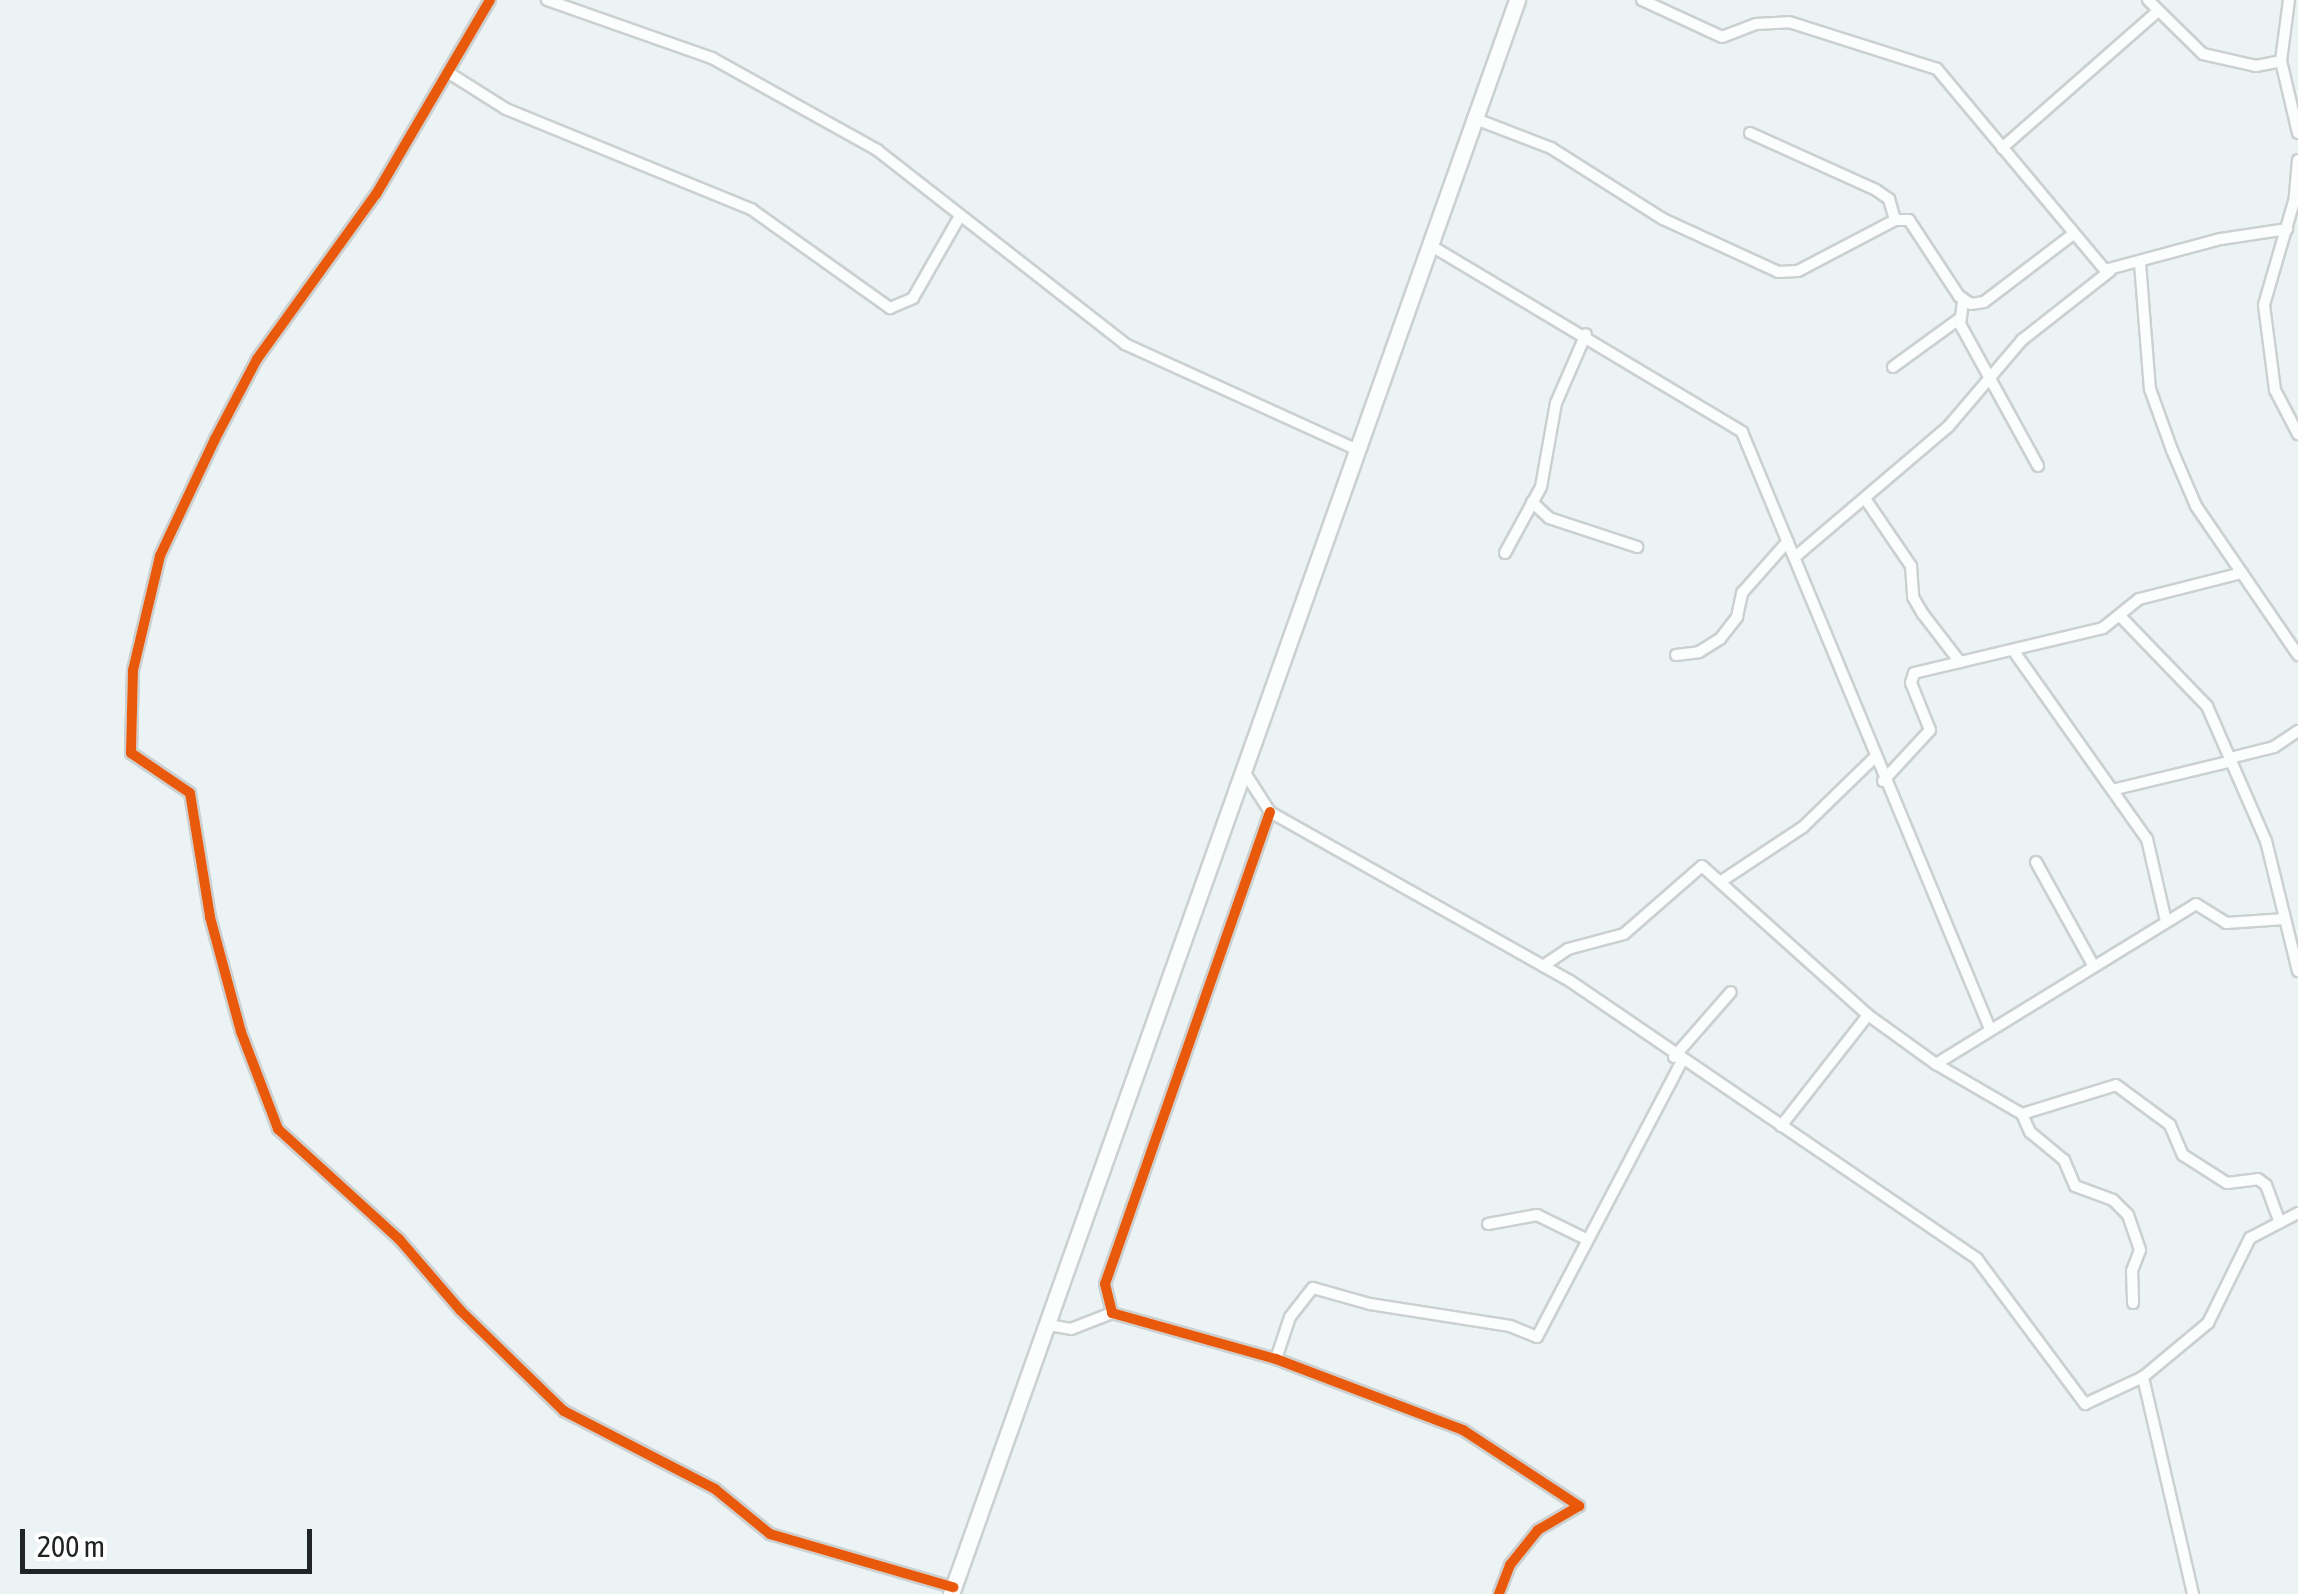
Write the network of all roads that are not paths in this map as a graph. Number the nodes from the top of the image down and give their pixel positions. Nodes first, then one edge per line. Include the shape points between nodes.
1 (490, 0) edge
2 (546, 0) edge
3 (1517, 0) edge
4 (1642, 0) edge
5 (2148, 0) edge
6 (2288, 0) edge
7 (2158, 11) junction
8 (2281, 61) junction
9 (449, 74) junction
10 (1473, 118) junction
11 (1750, 133) dead end
12 (2298, 133) edge
13 (2002, 148) junction
14 (2298, 160) edge
15 (2298, 171) edge
16 (960, 216) junction
17 (1895, 220) junction
18 (2287, 229) junction
19 (2072, 235) junction
20 (1430, 246) junction
21 (2140, 263) junction
22 (2111, 270) junction
23 (1963, 300) junction
24 (1959, 319) junction
25 (1586, 334) junction
26 (1892, 368) dead end
27 (1993, 375) junction
28 (2298, 434) edge
29 (1360, 451) junction
30 (2038, 466) dead end
31 (1866, 500) junction
32 (1532, 502) junction
33 (1788, 541) junction
34 (1637, 547) dead end
35 (1505, 553) dead end
36 (1795, 557) junction
37 (2242, 573) junction
38 (2121, 617) junction
39 (2012, 650) junction
40 (1676, 654) dead end
41 (2298, 654) edge
42 (1960, 662) junction
43 (2298, 731) edge
44 (1874, 758) junction
45 (2231, 759) junction
46 (1246, 773) junction
47 (1883, 781) junction
48 (2116, 788) junction
49 (1270, 812) junction
50 (2036, 862) dead end
51 (1722, 880) junction
52 (2285, 918) junction
53 (2166, 920) junction
54 (1543, 966) junction
55 (2093, 966) junction
56 (2298, 971) edge
57 (1731, 992) dead end
58 (1868, 1015) junction
59 (1990, 1029) junction
60 (1678, 1060) junction
61 (1936, 1064) junction
62 (2022, 1114) junction
63 (1781, 1126) junction
64 (2298, 1213) edge
65 (2280, 1222) junction
66 (1488, 1224) dead end
67 (1586, 1239) junction
68 (2133, 1303) dead end
69 (1112, 1313) junction
70 (1049, 1324) junction
71 (1276, 1358) junction
72 (2143, 1377) junction
73 (952, 1590) edge
74 (1500, 1594) edge
75 (2193, 1594) edge

1 - 9 street
2 - 16 street via 712,58 877,150
3 - 10 main road
4 - 13 street via 1722,36 1789,22 1930,65
5 - 7 street
6 - 8 street
7 - 8 street via 2203,54 2256,66
7 - 13 street
8 - 12 street
9 - 16 street via 506,109 752,210 890,308 913,298
9 - 73 street via 376,194 257,359 160,556 133,670 131,752 190,793 241,1032 278,1129 399,1239 460,1310 564,1411 715,1488 770,1534
10 - 17 street via 1550,148 1663,219 1778,272 1798,271
10 - 20 main road
11 - 17 street via 1876,190 1889,198
13 - 19 street
14 - 15 street
15 - 18 street
16 - 29 street via 1126,344
17 - 23 street via 1909,220
18 - 21 street via 2221,238
18 - 28 street via 2264,305 2265,339 2275,390
19 - 22 street via 2098,268
19 - 23 street via 1984,302
20 - 25 street
20 - 29 main road
21 - 22 street
21 - 37 street via 2140,329 2152,395 2196,506
22 - 27 street via 2022,340
23 - 24 street
24 - 26 street
24 - 27 street
25 - 32 street via 1556,402 1545,476
25 - 33 street via 1742,432
27 - 30 street
27 - 31 street via 1948,427
29 - 46 main road
31 - 36 street
31 - 42 street via 1911,566 1913,597
32 - 34 street via 1550,518
32 - 35 street
33 - 36 street
33 - 40 street via 1742,592 1737,618 1720,639 1699,652
36 - 44 street
37 - 38 street via 2139,599
37 - 41 street
38 - 39 street via 2103,628
38 - 45 street via 2199,695
39 - 42 street
39 - 48 street
42 - 47 street via 1911,678 1930,730
43 - 45 street via 2274,748 2253,747
44 - 47 street
44 - 51 street via 1803,826
45 - 48 street
45 - 52 street via 2266,841
46 - 49 street
46 - 70 main road
47 - 59 street
48 - 53 street via 2147,840
49 - 54 street
49 - 69 street via 1106,1284
50 - 55 street
51 - 54 street via 1702,866 1624,934 1568,949
51 - 58 street
52 - 53 street via 2226,922 2196,904
52 - 56 street
53 - 55 street
54 - 60 street
55 - 59 street
57 - 60 street
58 - 61 street
58 - 63 street
59 - 61 street
60 - 63 street
60 - 67 street
61 - 62 street
62 - 65 street via 2116,1085 2170,1125 2183,1155 2228,1183 2258,1179 2266,1185
62 - 68 street via 2030,1132 2064,1160 2075,1186 2113,1200 2136,1225
63 - 72 street via 1976,1259 2085,1404
64 - 65 street
65 - 72 street via 2250,1238 2208,1323
66 - 67 street via 1537,1214
67 - 71 street via 1572,1280 1537,1337 1313,1288 1290,1316
69 - 70 street via 1071,1329
69 - 71 street
70 - 73 main road
71 - 74 street via 1462,1430 1579,1506 1538,1530 1510,1565
72 - 75 street

